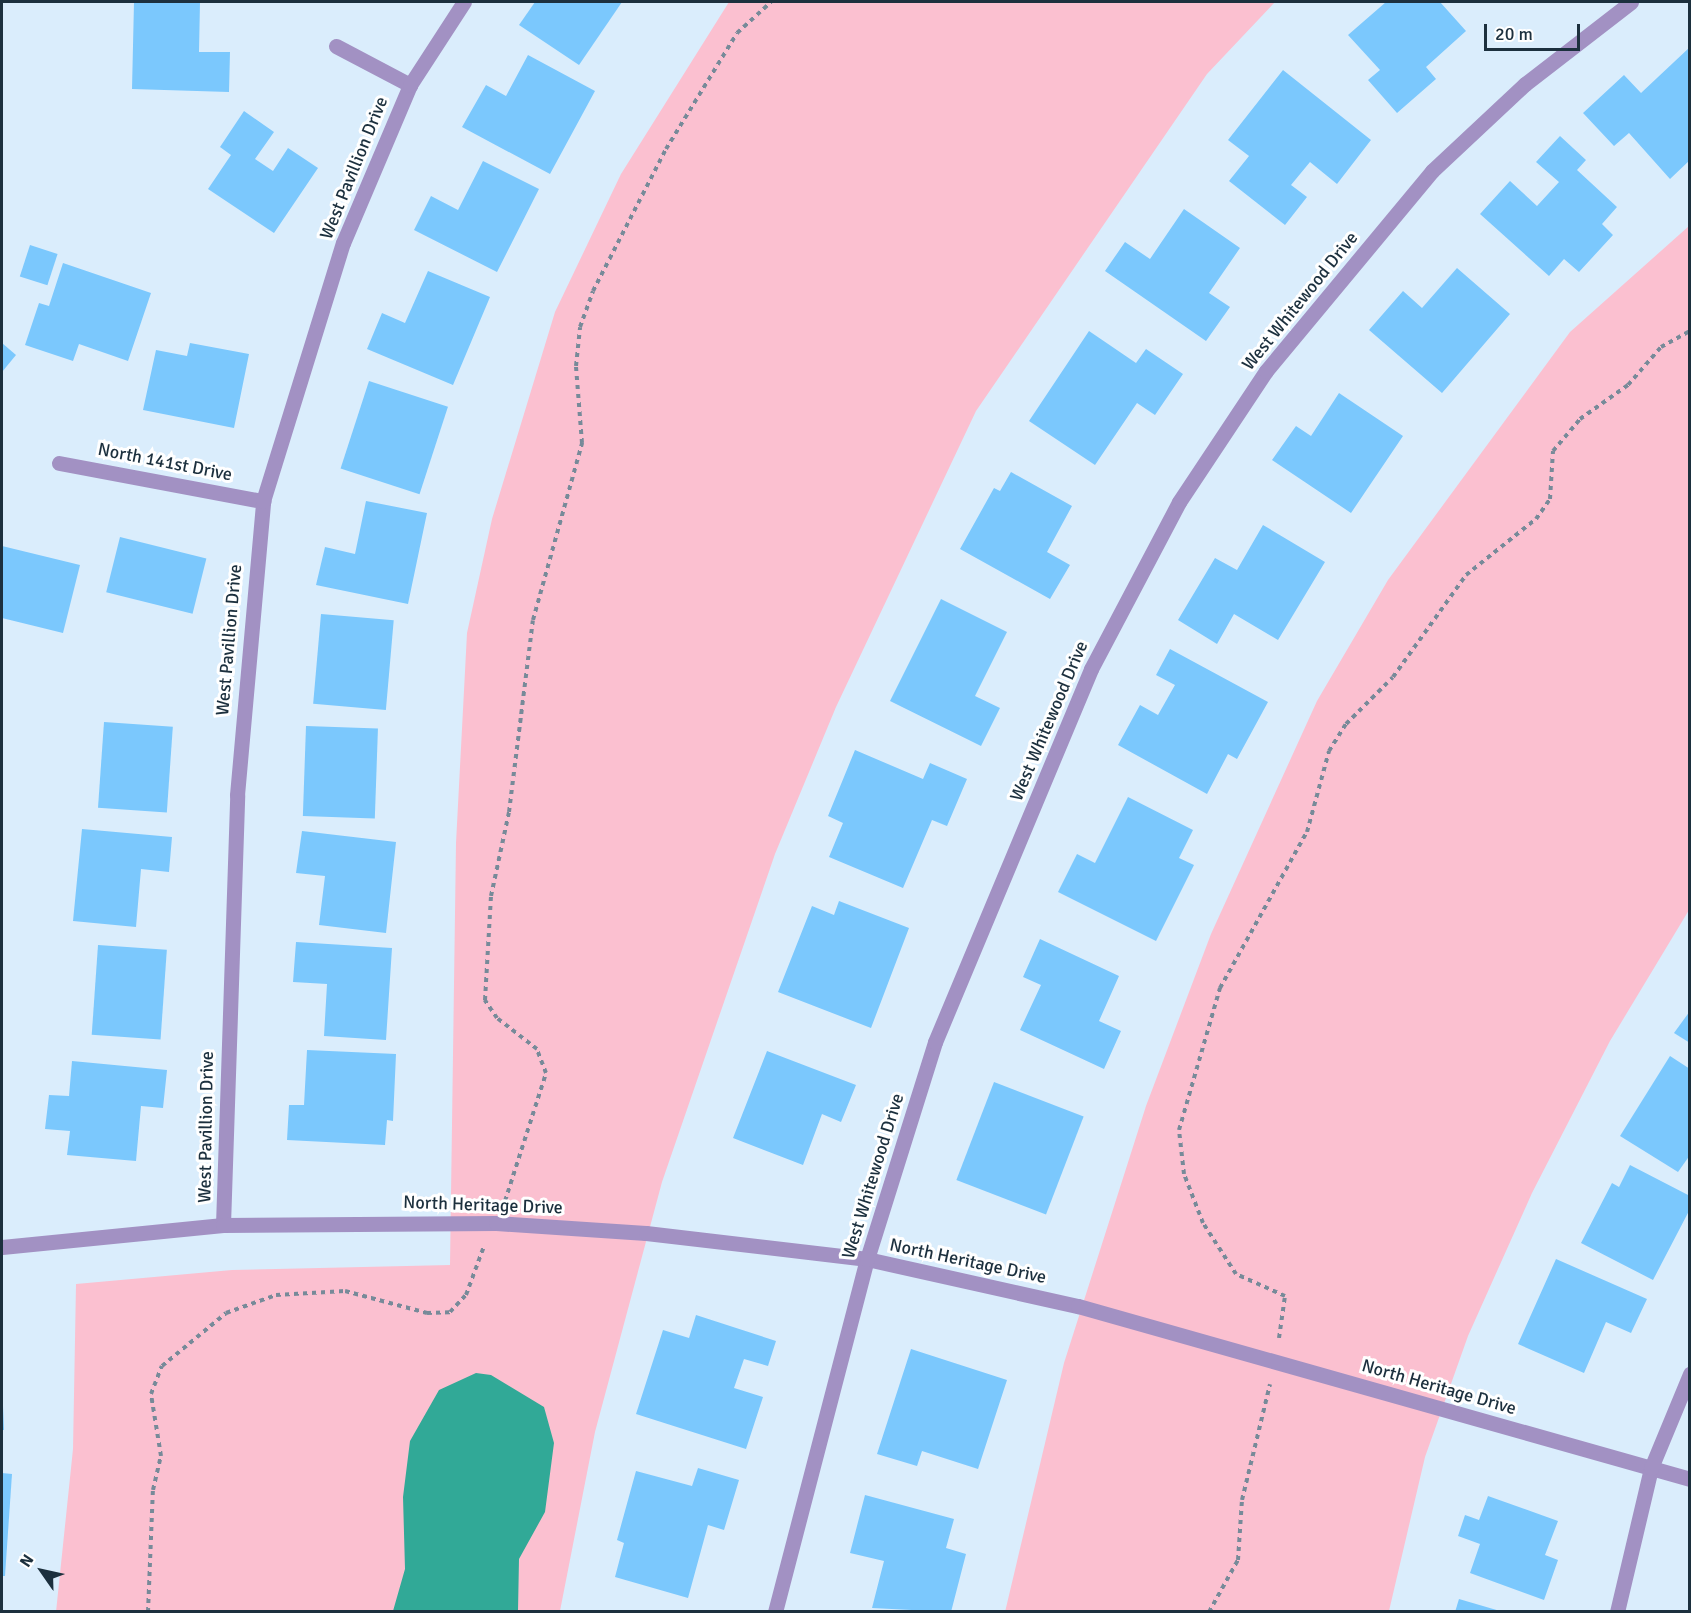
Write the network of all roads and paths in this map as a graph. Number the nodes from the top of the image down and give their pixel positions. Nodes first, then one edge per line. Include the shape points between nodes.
1 (464, 2) edge
2 (771, 2) edge
3 (1631, 2) edge
4 (336, 46) dead end
5 (410, 85) junction
6 (1689, 331) edge
7 (59, 463) dead end
8 (263, 501) junction
9 (496, 1223) junction
10 (223, 1225) junction
11 (2, 1247) edge
12 (867, 1259) junction
13 (1274, 1358) junction
14 (1689, 1374) edge
15 (1651, 1468) junction
16 (1689, 1479) edge
17 (148, 1611) edge
18 (775, 1611) edge
19 (1209, 1611) edge
20 (1617, 1611) edge

1 - 5 street, West Pavillion Drive
2 - 9 path via 737,33 666,148 592,291 580,327 576,366 582,443 533,620 509,812 491,896 484,1000 497,1018 537,1049 546,1073
3 - 12 street, West Whitewood Drive via 1525,84 1432,171 1266,371 1179,502 1091,669 935,1042
4 - 5 street, West Pavillion Drive
5 - 8 street, West Pavillion Drive via 344,243
6 - 13 path via 1661,347 1628,385 1580,419 1553,451 1550,499 1536,519 1466,575 1393,677 1346,724 1329,751 1307,832 1220,988 1179,1130 1184,1174 1203,1223 1236,1274 1285,1296
7 - 8 street, North 141st Drive
8 - 10 street, West Pavillion Drive via 237,795
9 - 10 street, North Heritage Drive
9 - 12 street, North Heritage Drive via 646,1233
9 - 17 path via 466,1296 450,1312 427,1313 345,1291 276,1295 226,1313 162,1366 151,1394 160,1456 153,1490
10 - 11 street, North Heritage Drive
12 - 13 street, North Heritage Drive via 1078,1306
12 - 18 street, West Whitewood Drive
13 - 15 street, North Heritage Drive
13 - 19 path via 1242,1500 1238,1560
14 - 15 street
15 - 16 street, North Heritage Drive
15 - 20 street

